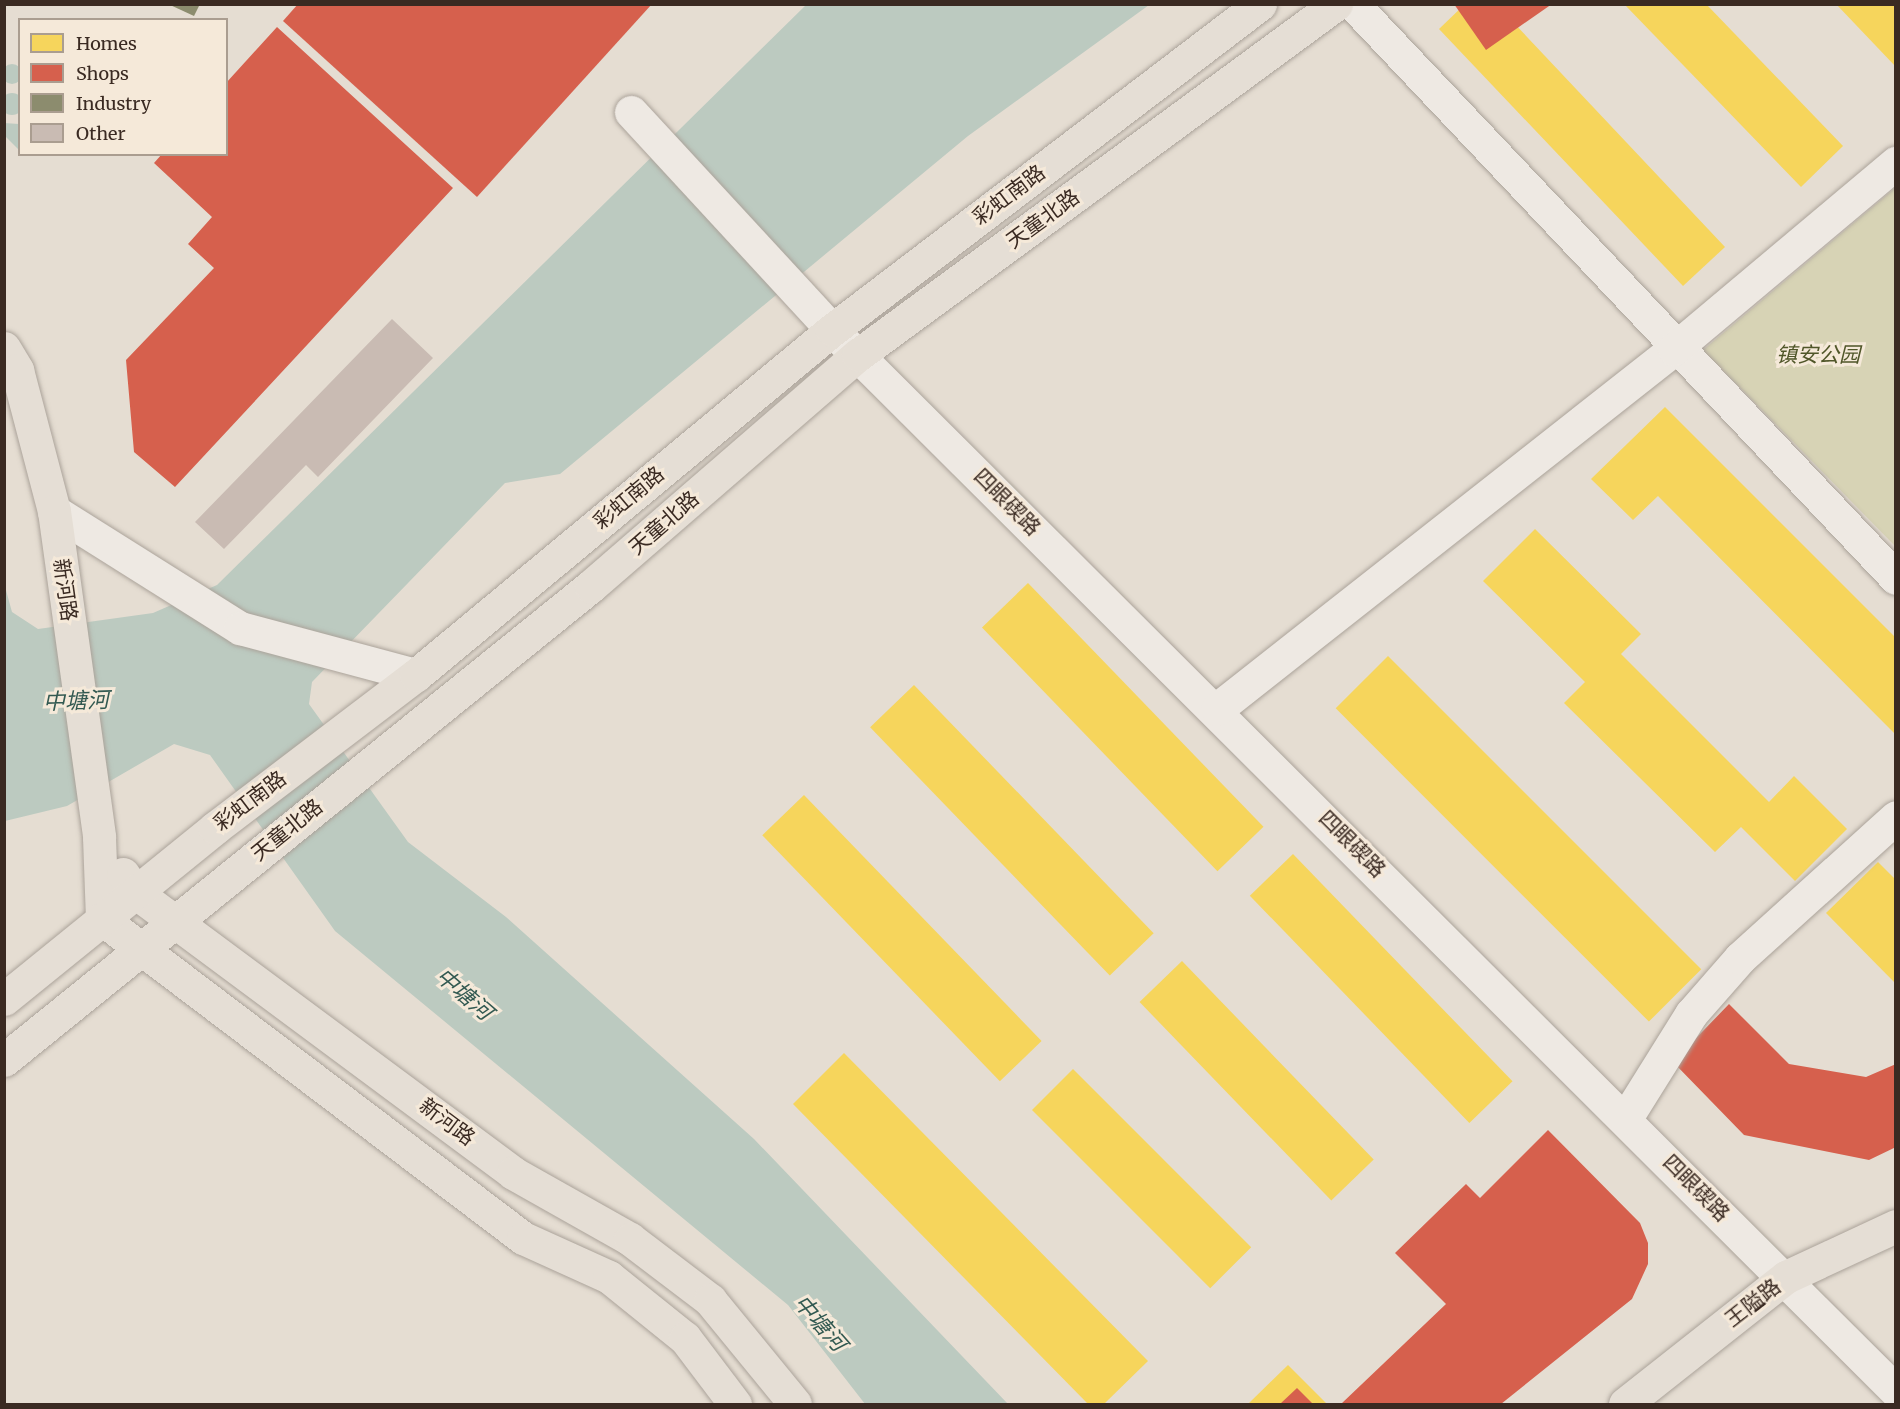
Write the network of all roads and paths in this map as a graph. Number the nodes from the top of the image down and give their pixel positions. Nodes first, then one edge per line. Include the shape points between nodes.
1 (1260, 4) edge
2 (1336, 4) edge
3 (1353, 4) edge
4 (631, 112) dead end
5 (1896, 163) edge
6 (832, 330) junction
7 (1674, 349) junction
8 (858, 355) junction
9 (11, 359) edge
10 (54, 511) junction
11 (1896, 578) edge
12 (416, 675) junction
13 (1216, 709) junction
14 (1896, 817) edge
15 (99, 837) junction
16 (135, 892) junction
17 (102, 919) junction
18 (176, 920) junction
19 (142, 949) junction
20 (4, 999) edge
21 (4, 1060) edge
22 (1626, 1118) junction
23 (1896, 1226) edge
24 (1786, 1277) junction
25 (1896, 1391) edge
26 (735, 1404) edge
27 (795, 1404) edge
28 (1625, 1404) edge

1 - 6 main road, 彩虹南路
2 - 8 main road, 天童北路
3 - 7 street
4 - 6 street, 四眼碶路 via 808,299
5 - 7 street
6 - 8 street, 四眼碶路
6 - 12 main road, 彩虹南路
7 - 11 street
7 - 13 street
8 - 13 street, 四眼碶路
8 - 18 main road, 天童北路 via 591,586
9 - 10 main road, 新河路
10 - 12 street via 240,627
10 - 15 main road, 新河路
12 - 16 main road, 彩虹南路
13 - 22 street, 四眼碶路
14 - 22 street via 1740,958 1691,1014
15 - 16 main road, 新河路
15 - 17 main road, 新河路
16 - 17 main road, 彩虹南路
16 - 18 main road, 新河路
17 - 19 main road
17 - 20 main road, 彩虹南路
18 - 19 main road, 天童北路
18 - 27 main road, 新河路 via 513,1173 630,1239 710,1300
19 - 21 main road, 天童北路
19 - 26 main road via 523,1238 609,1277 685,1338
22 - 24 street, 四眼碶路
23 - 24 main road, 王隘路
24 - 25 street, 四眼碶路
24 - 28 main road, 王隘路

